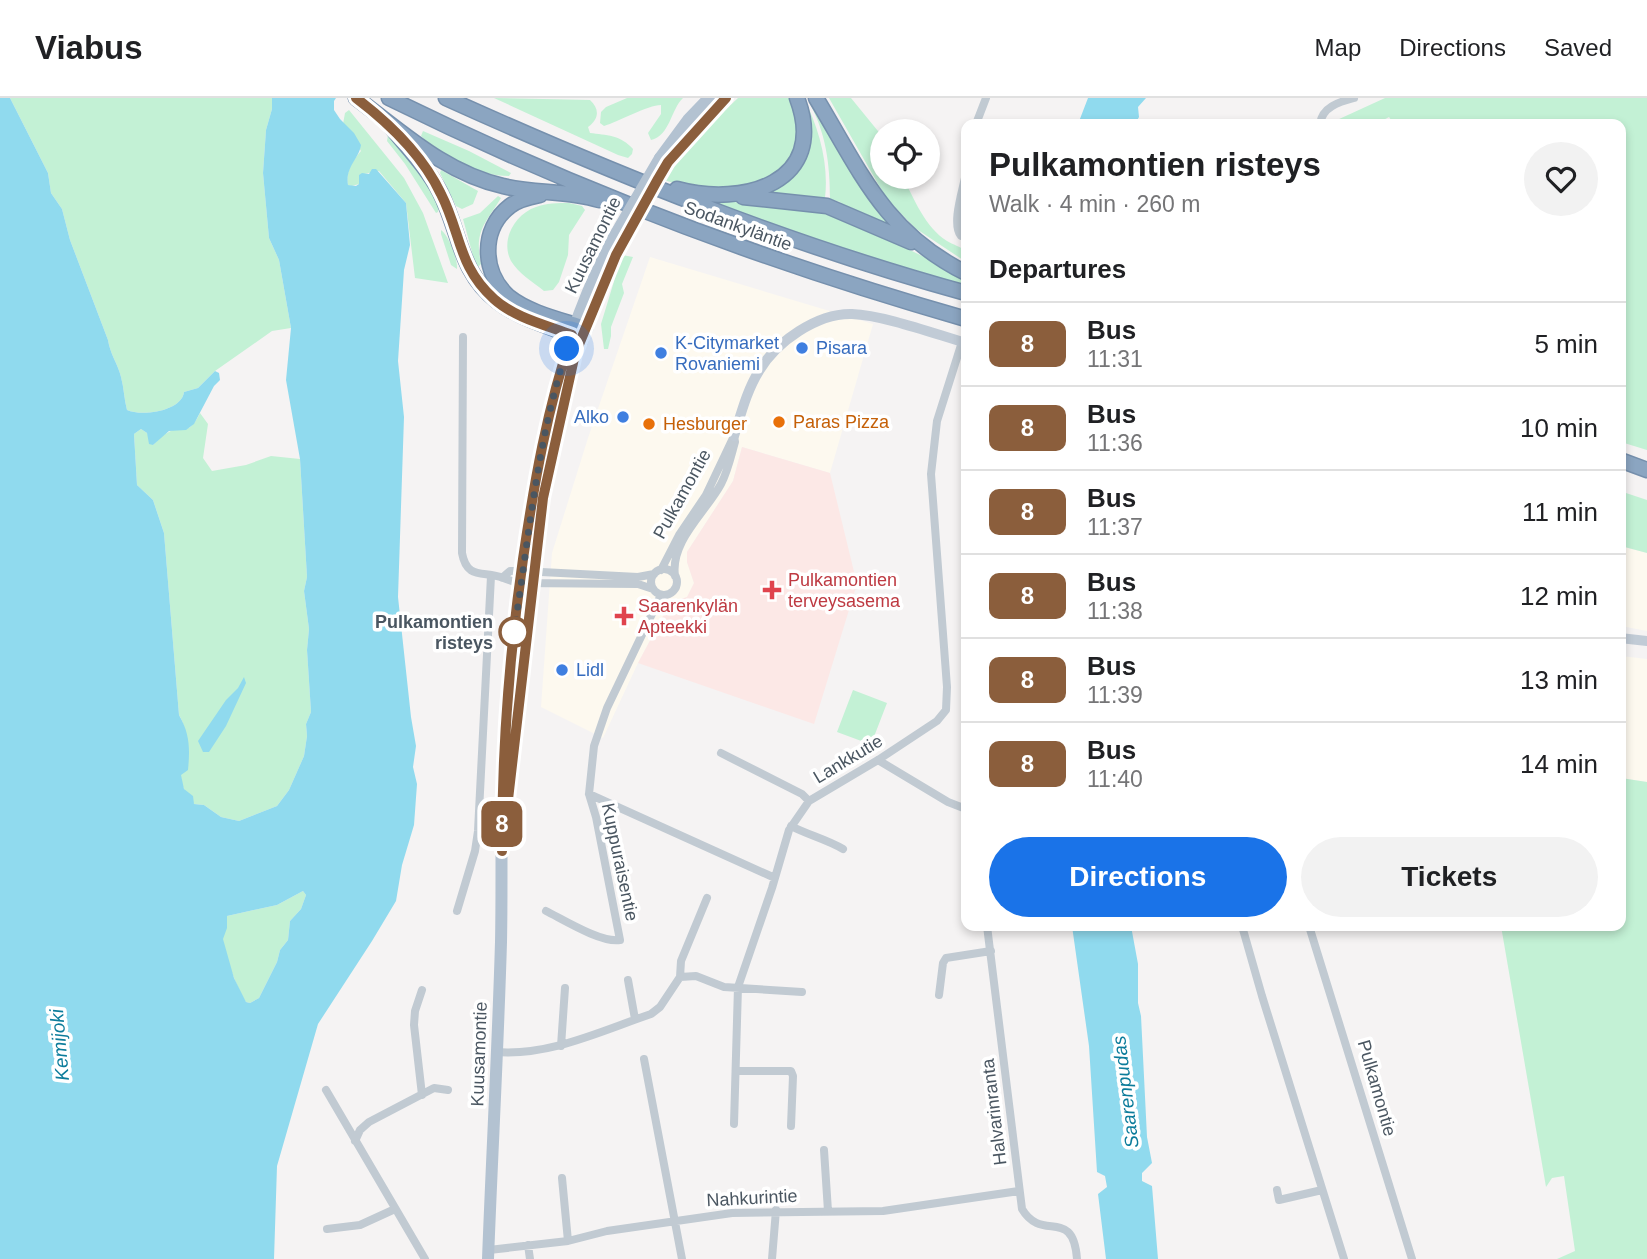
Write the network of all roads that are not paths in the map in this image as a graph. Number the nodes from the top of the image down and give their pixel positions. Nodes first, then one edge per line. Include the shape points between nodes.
1 (356, 98) edge
2 (389, 98) edge
3 (446, 98) edge
4 (709, 98) edge
5 (726, 98) edge
6 (797, 98) edge
7 (816, 98) edge
8 (986, 98) edge
9 (1354, 98) edge
10 (978, 119) edge
11 (1320, 119) edge
12 (388, 124) junction
13 (664, 160) junction
14 (666, 191) junction
15 (550, 192) junction
16 (731, 196) junction
17 (618, 200) junction
18 (961, 203) edge
19 (961, 236) edge
20 (919, 244) junction
21 (961, 270) edge
22 (961, 291) edge
23 (961, 317) edge
24 (578, 332) junction
25 (463, 337) dead end
26 (961, 342) edge
27 (961, 352) edge
28 (734, 436) junction
29 (1626, 463) edge
30 (1626, 470) edge
31 (1647, 472) edge
32 (658, 572) junction
33 (491, 576) junction
34 (675, 576) junction
35 (527, 577) junction
36 (653, 589) junction
37 (661, 595) junction
38 (1626, 639) edge
39 (1647, 641) edge
40 (721, 753) dead end
41 (878, 760) junction
42 (589, 794) junction
43 (809, 801) junction
44 (961, 806) edge
45 (791, 826) junction
46 (843, 849) dead end
47 (775, 878) junction
48 (707, 898) dead end
49 (457, 911) dead end
50 (546, 911) dead end
51 (988, 931) edge
52 (1243, 931) edge
53 (1311, 931) edge
54 (991, 951) junction
55 (680, 976) junction
56 (628, 981) dead end
57 (738, 987) junction
58 (565, 988) dead end
59 (422, 990) dead end
60 (802, 992) dead end
61 (939, 995) dead end
62 (635, 1019) junction
63 (561, 1045) junction
64 (496, 1052) junction
65 (643, 1059) dead end
66 (736, 1071) junction
67 (326, 1090) dead end
68 (448, 1090) dead end
69 (422, 1095) junction
70 (734, 1124) dead end
71 (792, 1126) dead end
72 (355, 1140) junction
73 (824, 1150) dead end
74 (562, 1178) dead end
75 (1277, 1190) dead end
76 (1322, 1190) junction
77 (1019, 1191) junction
78 (395, 1209) junction
79 (776, 1210) junction
80 (828, 1210) junction
81 (674, 1220) junction
82 (327, 1229) dead end
83 (568, 1241) junction
84 (528, 1245) junction
85 (488, 1254) edge
86 (425, 1259) edge
87 (530, 1259) edge
88 (682, 1259) edge
89 (772, 1259) edge
90 (1077, 1259) edge
91 (1343, 1259) edge
92 (1412, 1259) edge

1 - 12 highway
2 - 17 highway, Sodankyläntie
3 - 14 highway, Sodankyläntie
4 - 13 main road via 680,130
5 - 13 main road
6 - 16 highway via 804,133 794,164 764,188
7 - 20 highway via 875,197
8 - 10 street
9 - 11 street via 1338,102
12 - 15 highway via 475,178
12 - 24 highway via 433,179 462,254 481,285 513,312
13 - 24 main road, Kuusamontie, bridge via 618,239
14 - 16 highway
14 - 22 highway, Sodankyläntie via 841,255
15 - 17 highway
15 - 24 highway via 526,198 504,212 488,242 489,264 498,285 511,298
16 - 20 highway via 827,206
17 - 23 highway, Sodankyläntie via 772,260
18 - 19 street via 955,221
20 - 21 highway
24 - 35 main road, Kuusamontie via 542,448
25 - 33 street via 462,553 471,571
26 - 28 street, Pulkamontie via 867,315 826,318 792,337 762,366
27 - 41 street, Lankkutie via 937,421 931,474 948,702 929,728
28 - 32 street, Pulkamontie
28 - 34 street, Pulkamontie via 722,482 678,551
29 - 31 highway
30 - 31 highway
32 - 34 street via 669,570
32 - 35 street via 638,577
32 - 36 street via 651,582
33 - 35 street
33 - 49 street via 478,831
34 - 37 street via 673,592
35 - 36 street via 638,584
35 - 64 main road, Kuusamontie via 510,668
36 - 37 street
37 - 42 street, Kuppuraisentie via 598,732
38 - 39 street
40 - 43 street
41 - 43 street, Lankkutie
41 - 44 street
42 - 47 street
42 - 50 street, Kuppuraisentie via 620,940 601,937
43 - 45 street, Lankkutie
45 - 46 street
45 - 47 street, Lankkutie
47 - 57 street, Lankkutie
48 - 55 street via 681,961
51 - 54 street, Halvarinranta
52 - 76 street
53 - 92 street, Pulkamontie
54 - 61 street via 946,958
54 - 77 street, Halvarinranta
55 - 57 street
55 - 62 street via 660,1007
56 - 62 street
57 - 60 street
57 - 66 street, Lankkutie
58 - 63 street
59 - 69 street via 414,1024
62 - 63 street
63 - 64 street via 514,1054
64 - 85 main road, Kuusamontie
65 - 81 street
66 - 70 street, Lankkutie
66 - 71 street via 791,1071
67 - 72 street
68 - 69 street via 434,1088
69 - 72 street via 369,1122
72 - 78 street
73 - 80 street
74 - 83 street
75 - 76 street via 1279,1200
76 - 91 street
77 - 80 street, Nahkurintie via 883,1211
77 - 90 street, Halvarinranta via 1027,1219 1069,1232 1076,1242
78 - 82 street via 360,1225
78 - 86 street
79 - 80 street, Nahkurintie
79 - 81 street, Nahkurintie
79 - 89 street
81 - 83 street, Nahkurintie
81 - 88 street
83 - 84 street, Nahkurintie
84 - 85 street, Nahkurintie
84 - 87 street

